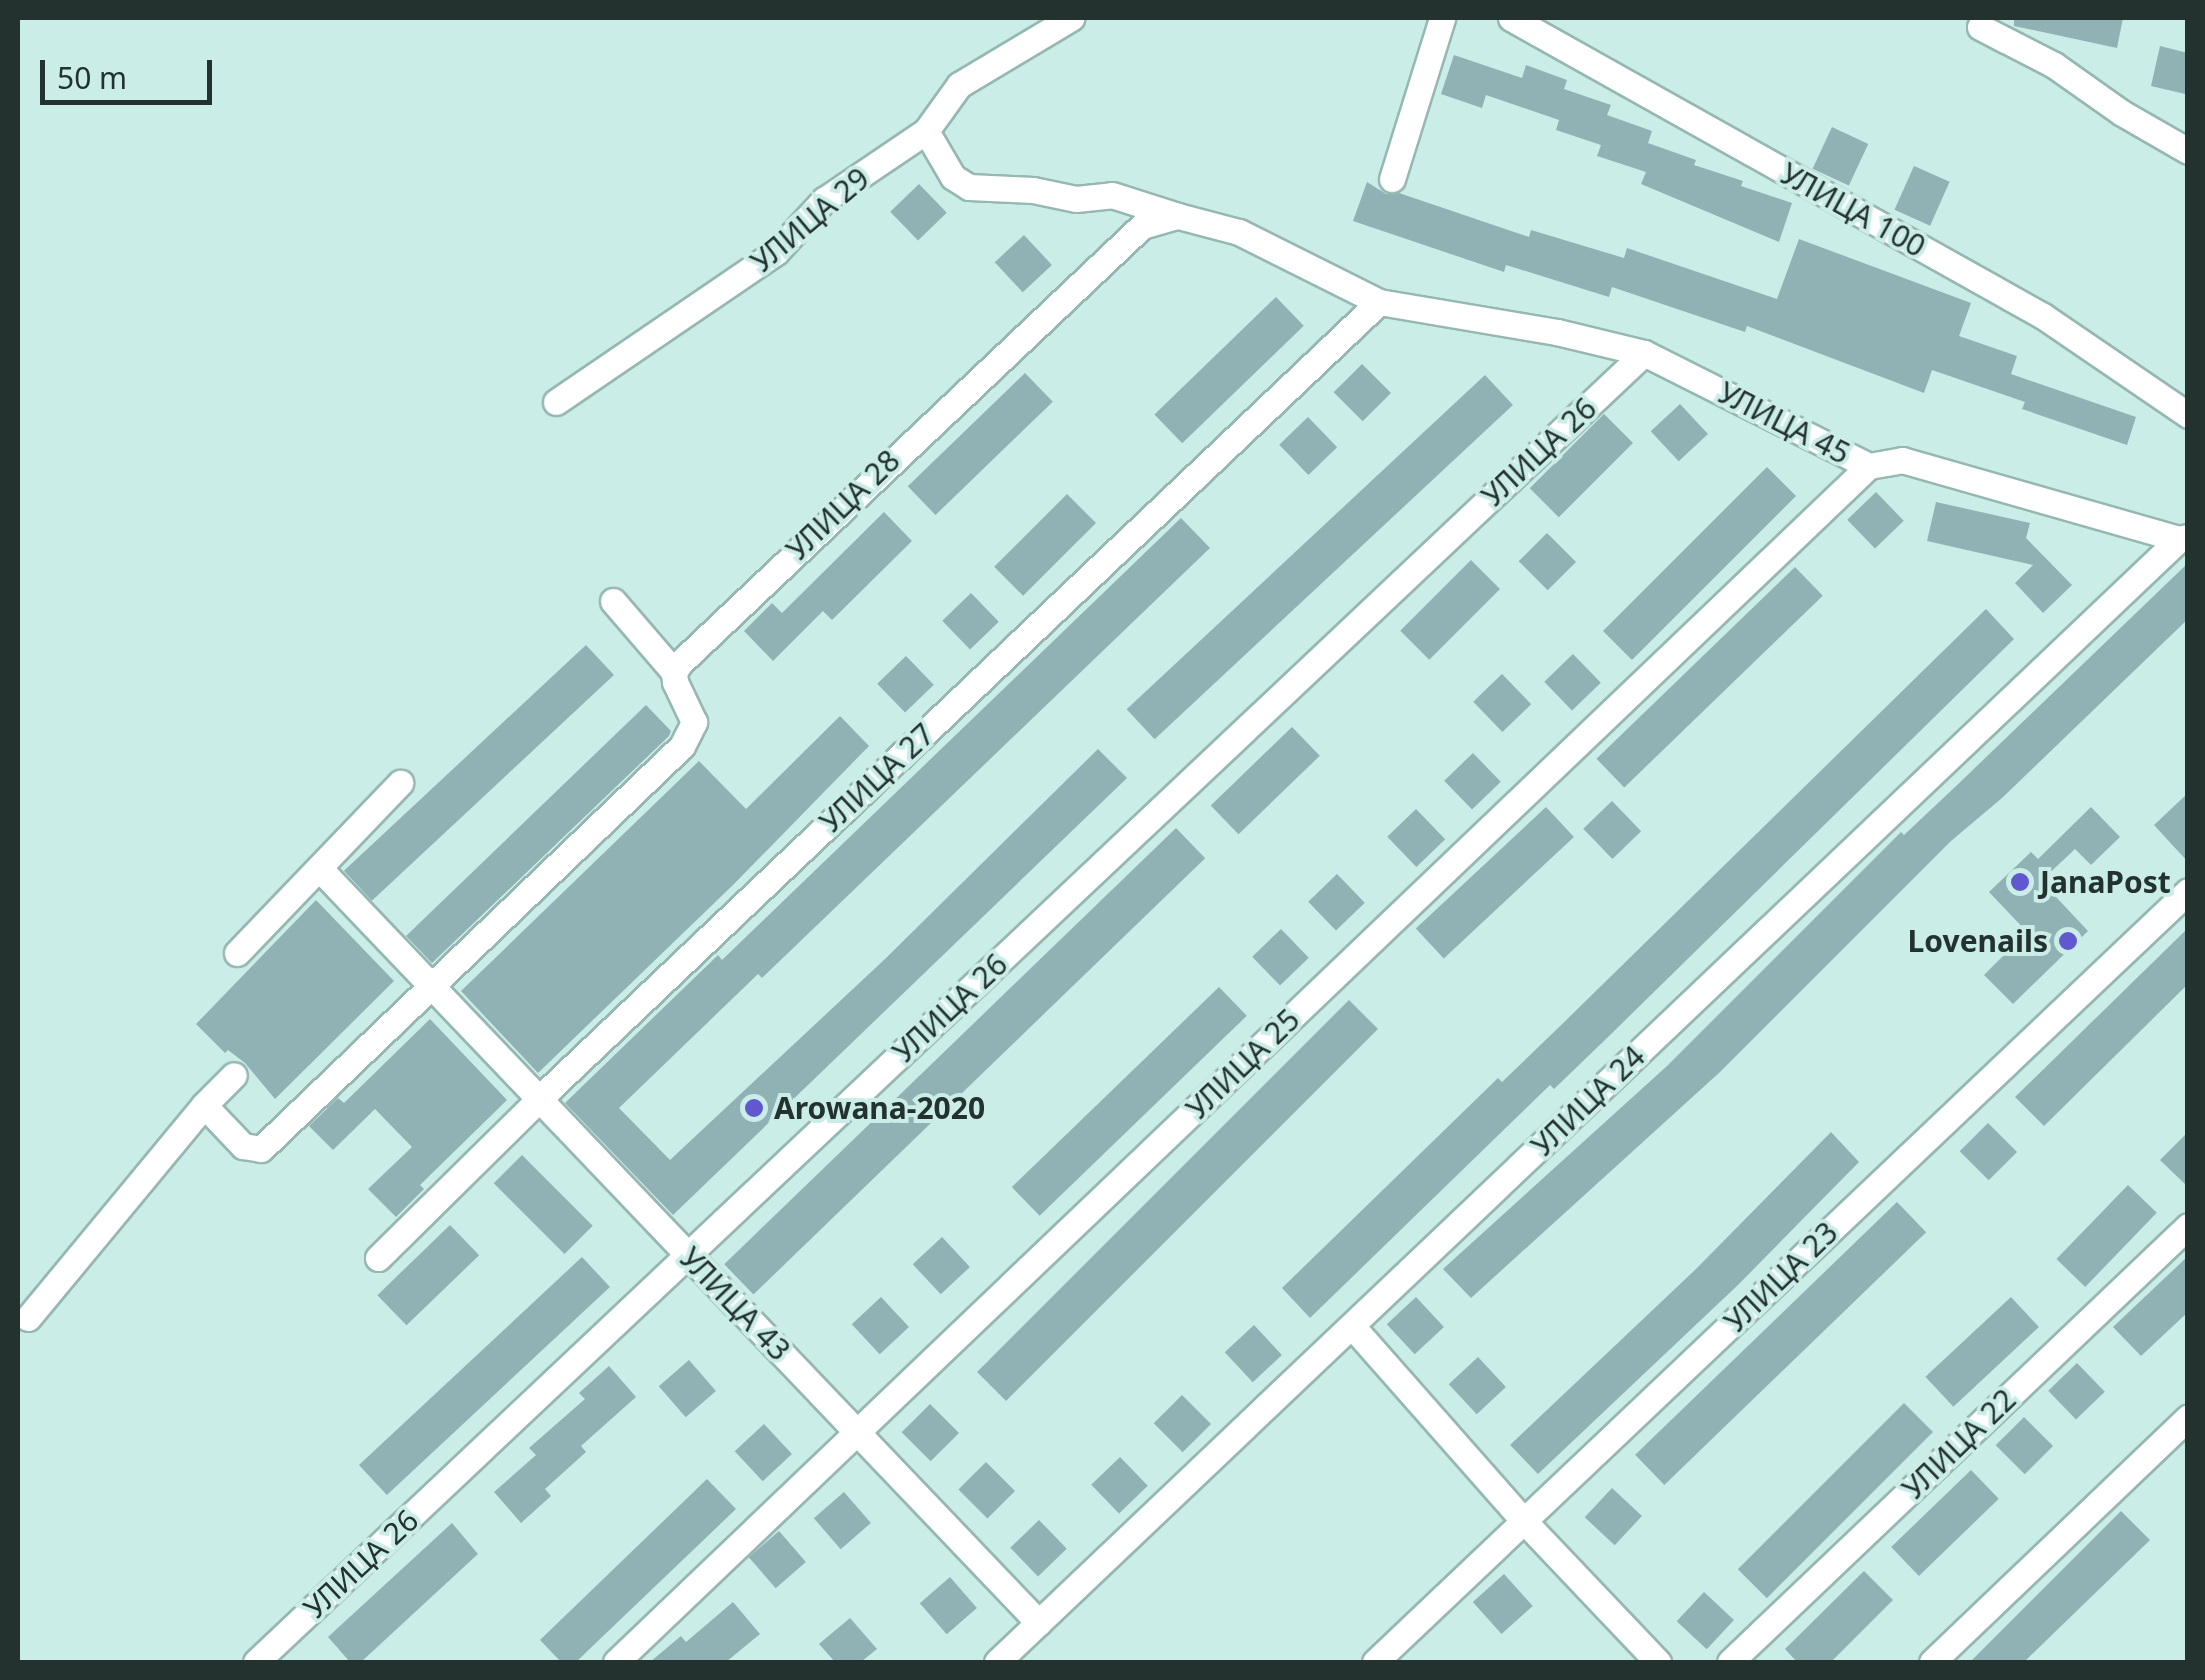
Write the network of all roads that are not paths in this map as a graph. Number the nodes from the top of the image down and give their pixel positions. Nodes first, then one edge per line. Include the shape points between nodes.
1 (1071, 18) edge
2 (1442, 18) edge
3 (1511, 18) edge
4 (1980, 27) dead end
5 (926, 131) junction
6 (2188, 151) edge
7 (1392, 179) dead end
8 (1178, 216) junction
9 (1379, 302) junction
10 (1644, 353) junction
11 (556, 402) dead end
12 (2188, 414) edge
13 (1869, 466) junction
14 (2183, 538) edge
15 (613, 601) dead end
16 (674, 672) junction
17 (400, 782) dead end
18 (318, 868) junction
19 (2188, 891) edge
20 (238, 953) dead end
21 (430, 985) junction
22 (234, 1075) dead end
23 (540, 1097) junction
24 (204, 1106) junction
25 (2188, 1226) edge
26 (688, 1255) junction
27 (378, 1258) dead end
28 (28, 1318) dead end
29 (1352, 1326) junction
30 (2188, 1416) edge
31 (858, 1432) junction
32 (1524, 1521) junction
33 (1038, 1623) junction
34 (256, 1662) edge
35 (616, 1662) edge
36 (997, 1662) edge
37 (1375, 1662) edge
38 (1658, 1662) edge
39 (1730, 1662) edge
40 (1932, 1662) edge

1 - 5 street via 959,86
2 - 7 street
3 - 12 street, УЛИЦА 100 via 2043,316
4 - 6 street via 2054,65
5 - 8 street via 953,177 969,188 1076,199 1112,196
5 - 11 street, УЛИЦА 29 via 824,200 776,252
8 - 9 street via 1239,232
8 - 16 street, УЛИЦА 28 via 1142,226
9 - 10 street, УЛИЦА 45
9 - 23 street, УЛИЦА 27
10 - 13 street, УЛИЦА 45
10 - 26 street, УЛИЦА 26
13 - 14 street, УЛИЦА 45 via 1902,460
13 - 31 street, УЛИЦА 25
14 - 29 street, УЛИЦА 24
15 - 16 street
16 - 21 street via 694,722 691,734
17 - 18 street
18 - 20 street
18 - 21 street, УЛИЦА 43
19 - 32 street, УЛИЦА 23
21 - 23 street, УЛИЦА 43
21 - 24 street via 261,1148 243,1146
22 - 24 street
23 - 26 street, УЛИЦА 43
23 - 27 street, УЛИЦА 27
24 - 28 street
25 - 39 street, УЛИЦА 22
26 - 31 street, УЛИЦА 43
26 - 34 street, УЛИЦА 26
29 - 32 street
29 - 33 street, УЛИЦА 24
30 - 40 street
31 - 33 street, УЛИЦА 43
31 - 35 street, УЛИЦА 25
32 - 37 street, УЛИЦА 23
32 - 38 street
33 - 36 street, УЛИЦА 24

